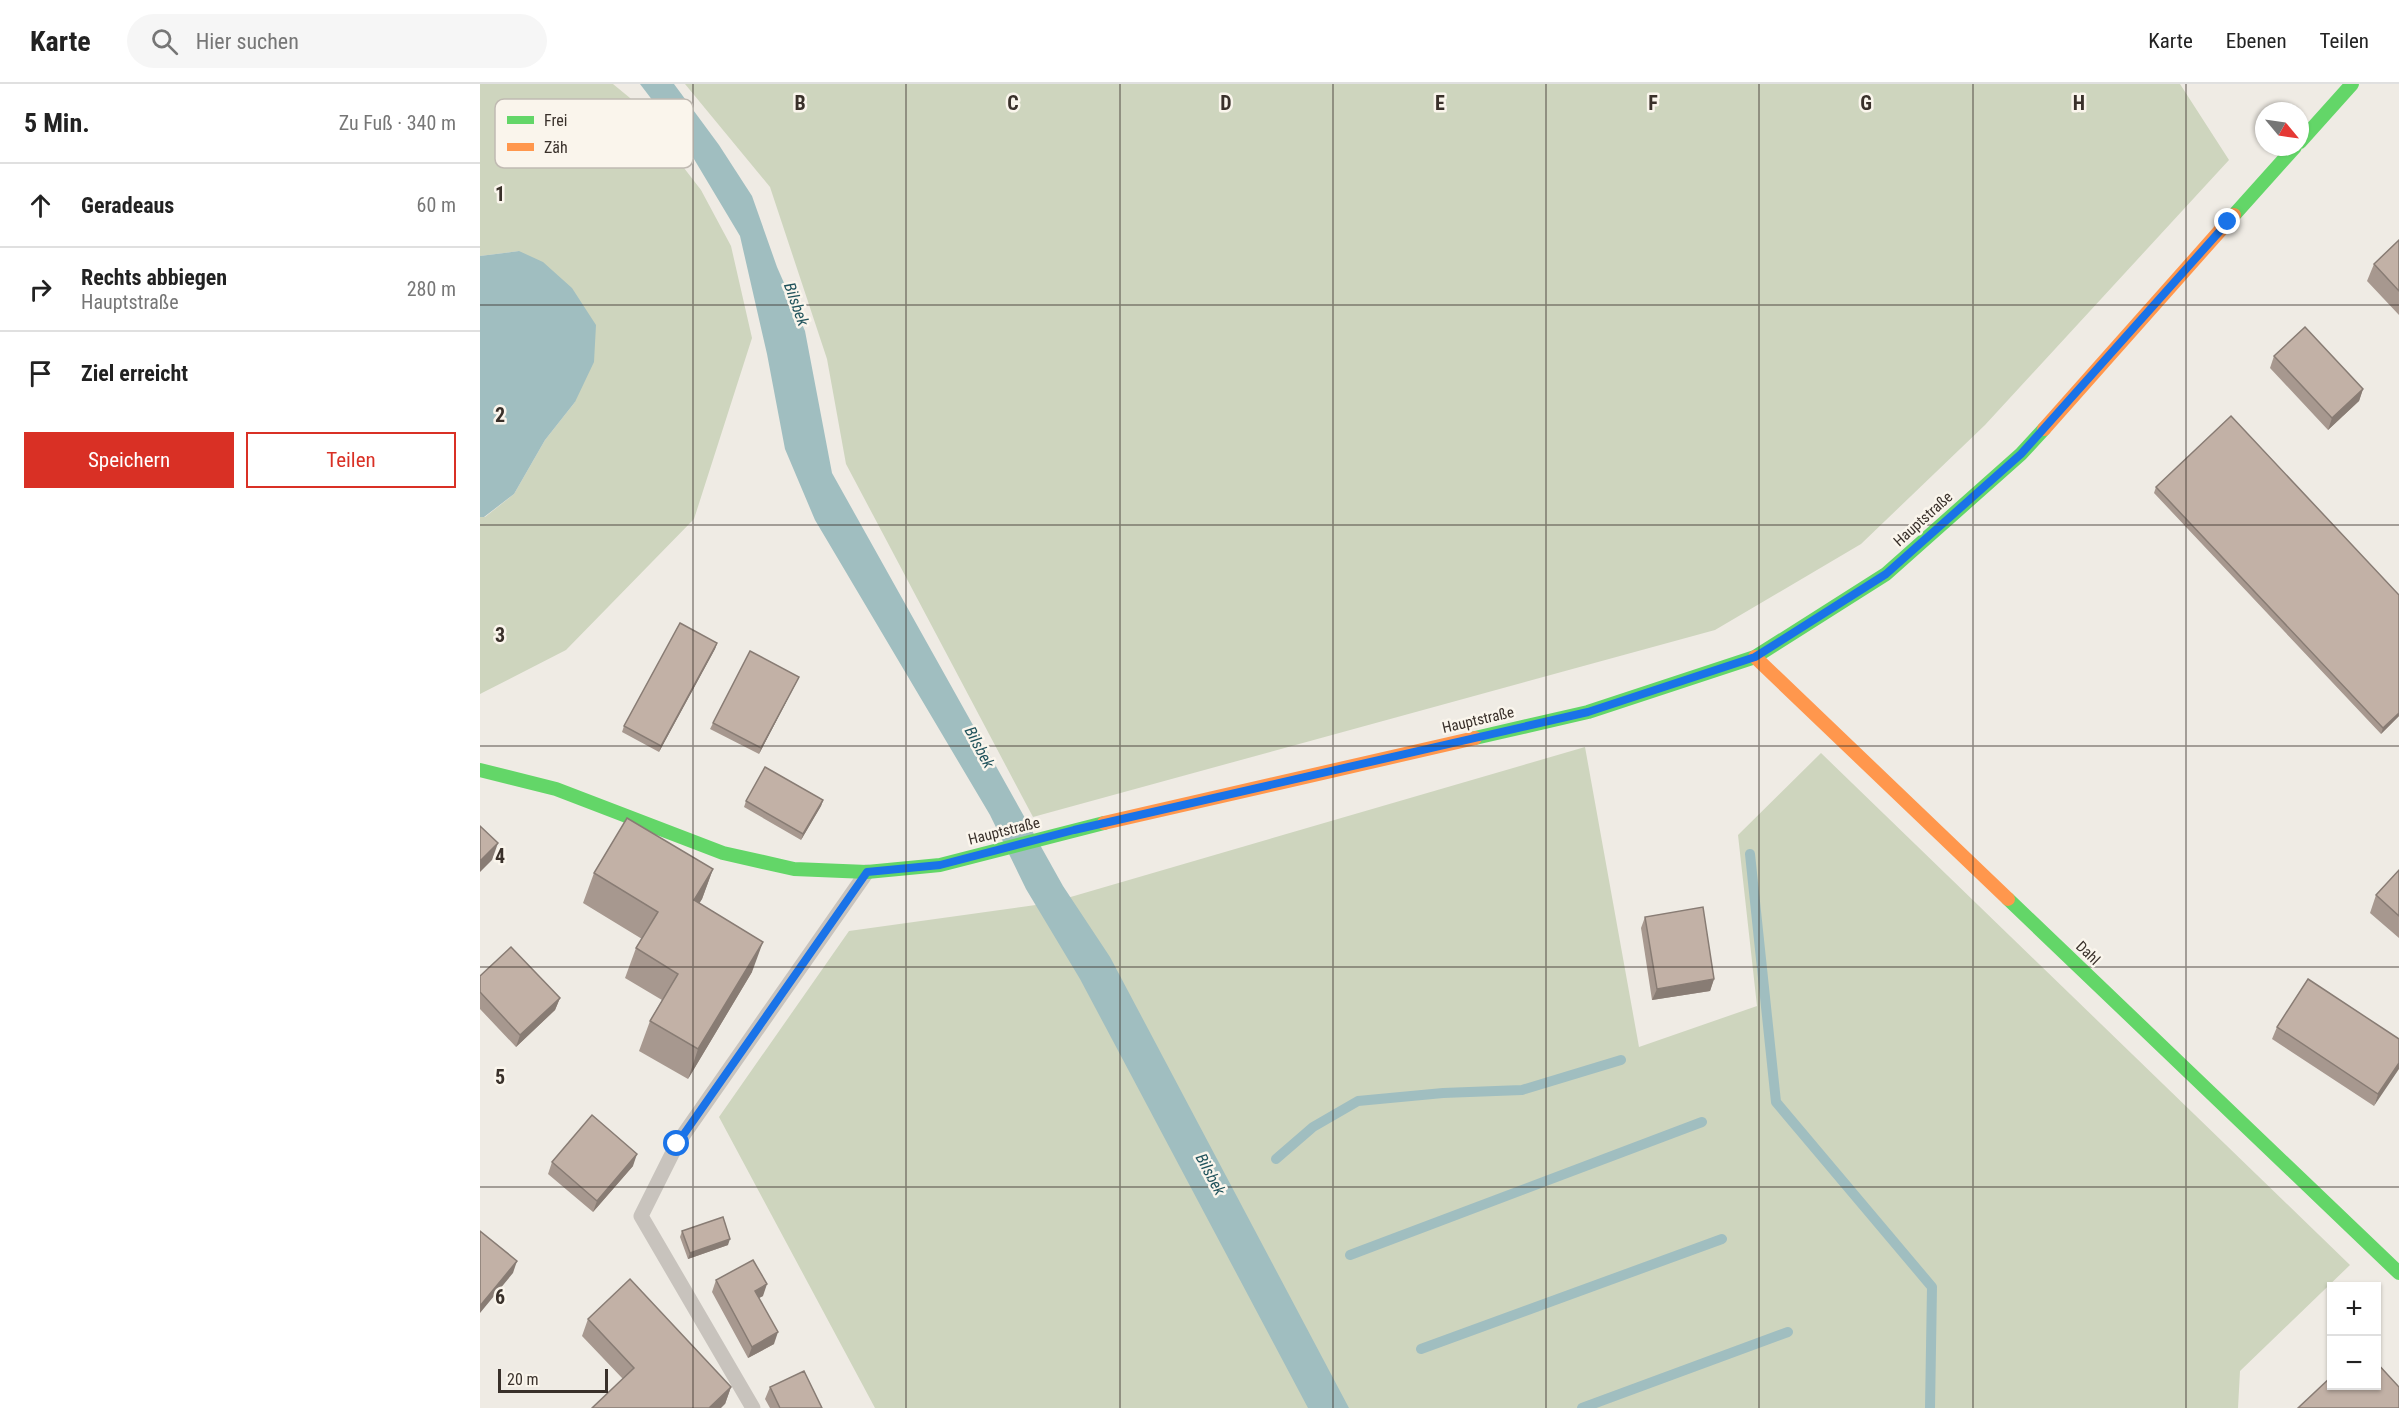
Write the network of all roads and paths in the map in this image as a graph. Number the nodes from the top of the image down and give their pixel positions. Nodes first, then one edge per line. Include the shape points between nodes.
1 (2352, 84) edge
2 (2309, 132) edge
3 (2287, 156) edge
4 (1755, 657) junction
5 (480, 770) edge
6 (867, 872) junction
7 (2399, 1273) edge
8 (753, 1408) edge

1 - 2 main road
3 - 4 main road, Hauptstraße via 2021,454 1886,574
4 - 6 main road, Hauptstraße via 1588,712 1074,830 940,865
4 - 7 main road, Dahl
5 - 6 main road, Hauptstraße via 556,789 723,853 794,869
6 - 8 lane via 677,1144 641,1216

